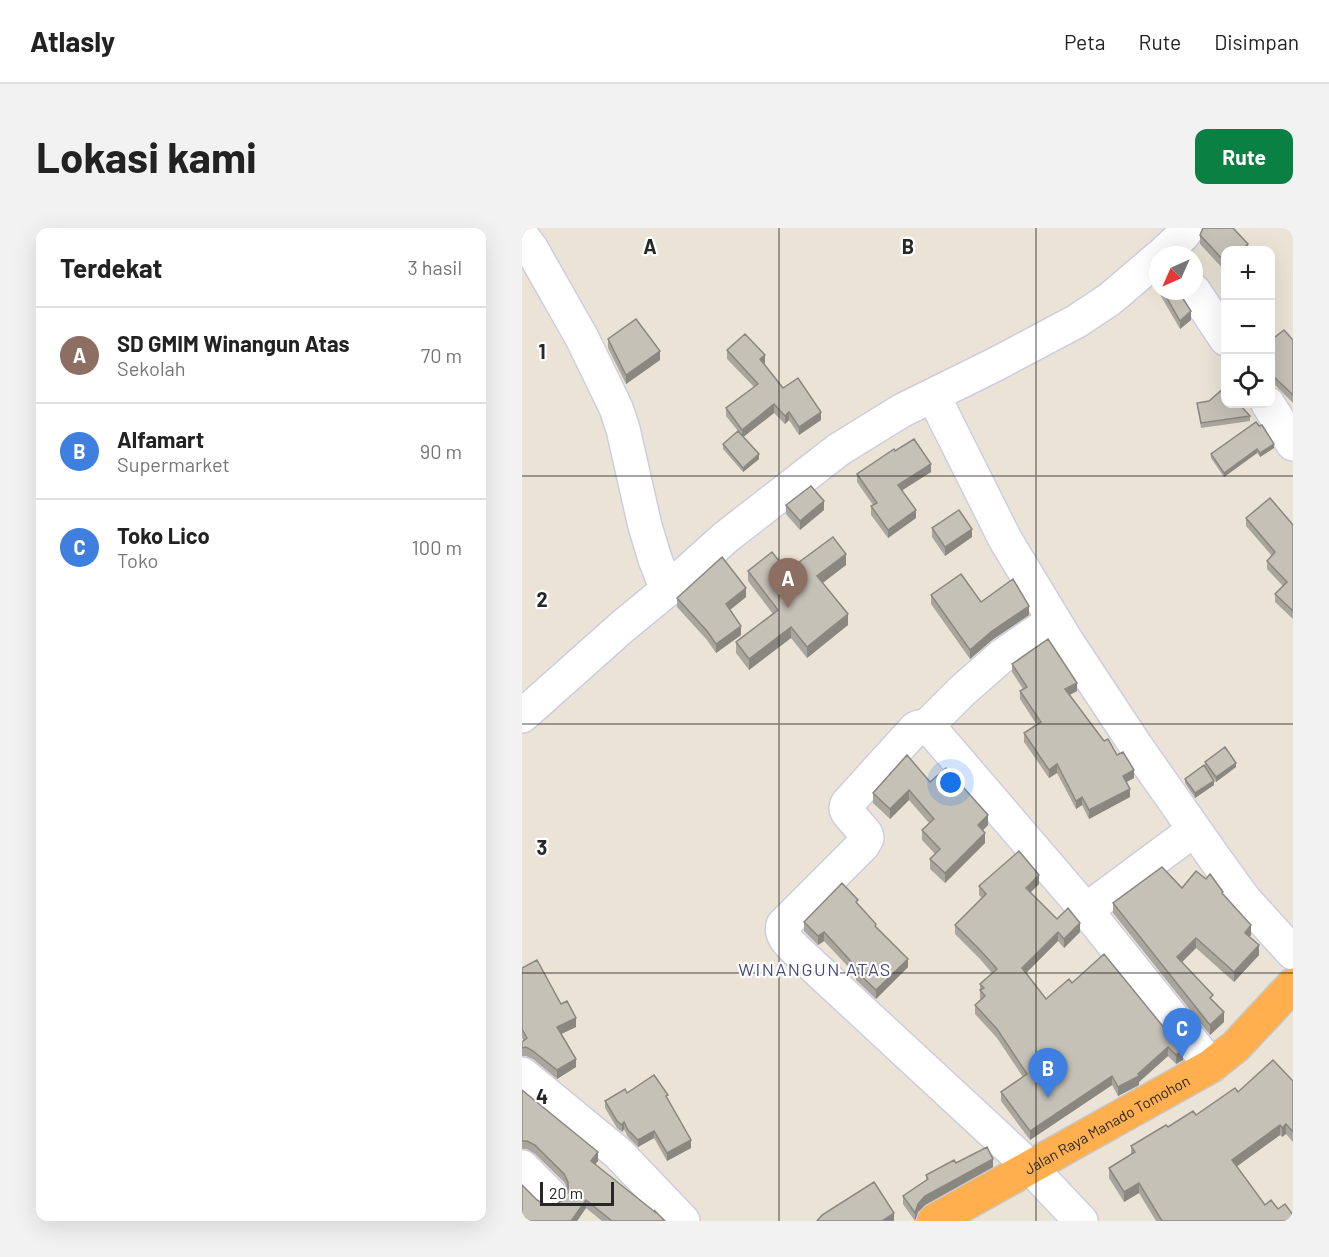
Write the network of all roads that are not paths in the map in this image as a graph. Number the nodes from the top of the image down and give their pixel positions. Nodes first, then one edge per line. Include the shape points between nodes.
1 (522, 236) edge
2 (1149, 262) edge
3 (1200, 300) edge
4 (1221, 332) edge
5 (934, 395) junction
6 (1270, 408) edge
7 (1293, 444) edge
8 (668, 590) junction
9 (1054, 620) junction
10 (522, 716) edge
11 (925, 728) junction
12 (1194, 830) junction
13 (1086, 910) junction
14 (1293, 953) edge
15 (1293, 985) edge
16 (1211, 1066) junction
17 (522, 1074) edge
18 (522, 1167) edge
19 (1030, 1167) junction
20 (550, 1195) dead end
21 (954, 1216) edge
22 (683, 1221) edge
23 (1081, 1221) edge

1 - 8 street via 582,338 616,408 645,526
2 - 5 street via 1110,299 1077,321
3 - 4 street
5 - 8 street via 838,450 726,537
5 - 9 street via 1005,539
6 - 7 street
8 - 10 street
9 - 11 street via 1003,655
9 - 12 street
11 - 13 street via 932,730
11 - 19 street via 915,729 849,801 846,809 866,834 866,841 781,928 796,950
12 - 13 street
12 - 14 street via 1244,899
13 - 16 street
15 - 16 highway, Jalan Raya Manado Tomohon via 1236,1046
16 - 19 highway, Jalan Raya Manado Tomohon
17 - 22 street via 618,1153
18 - 20 street
19 - 21 highway, Jalan Raya Manado Tomohon
19 - 23 street

